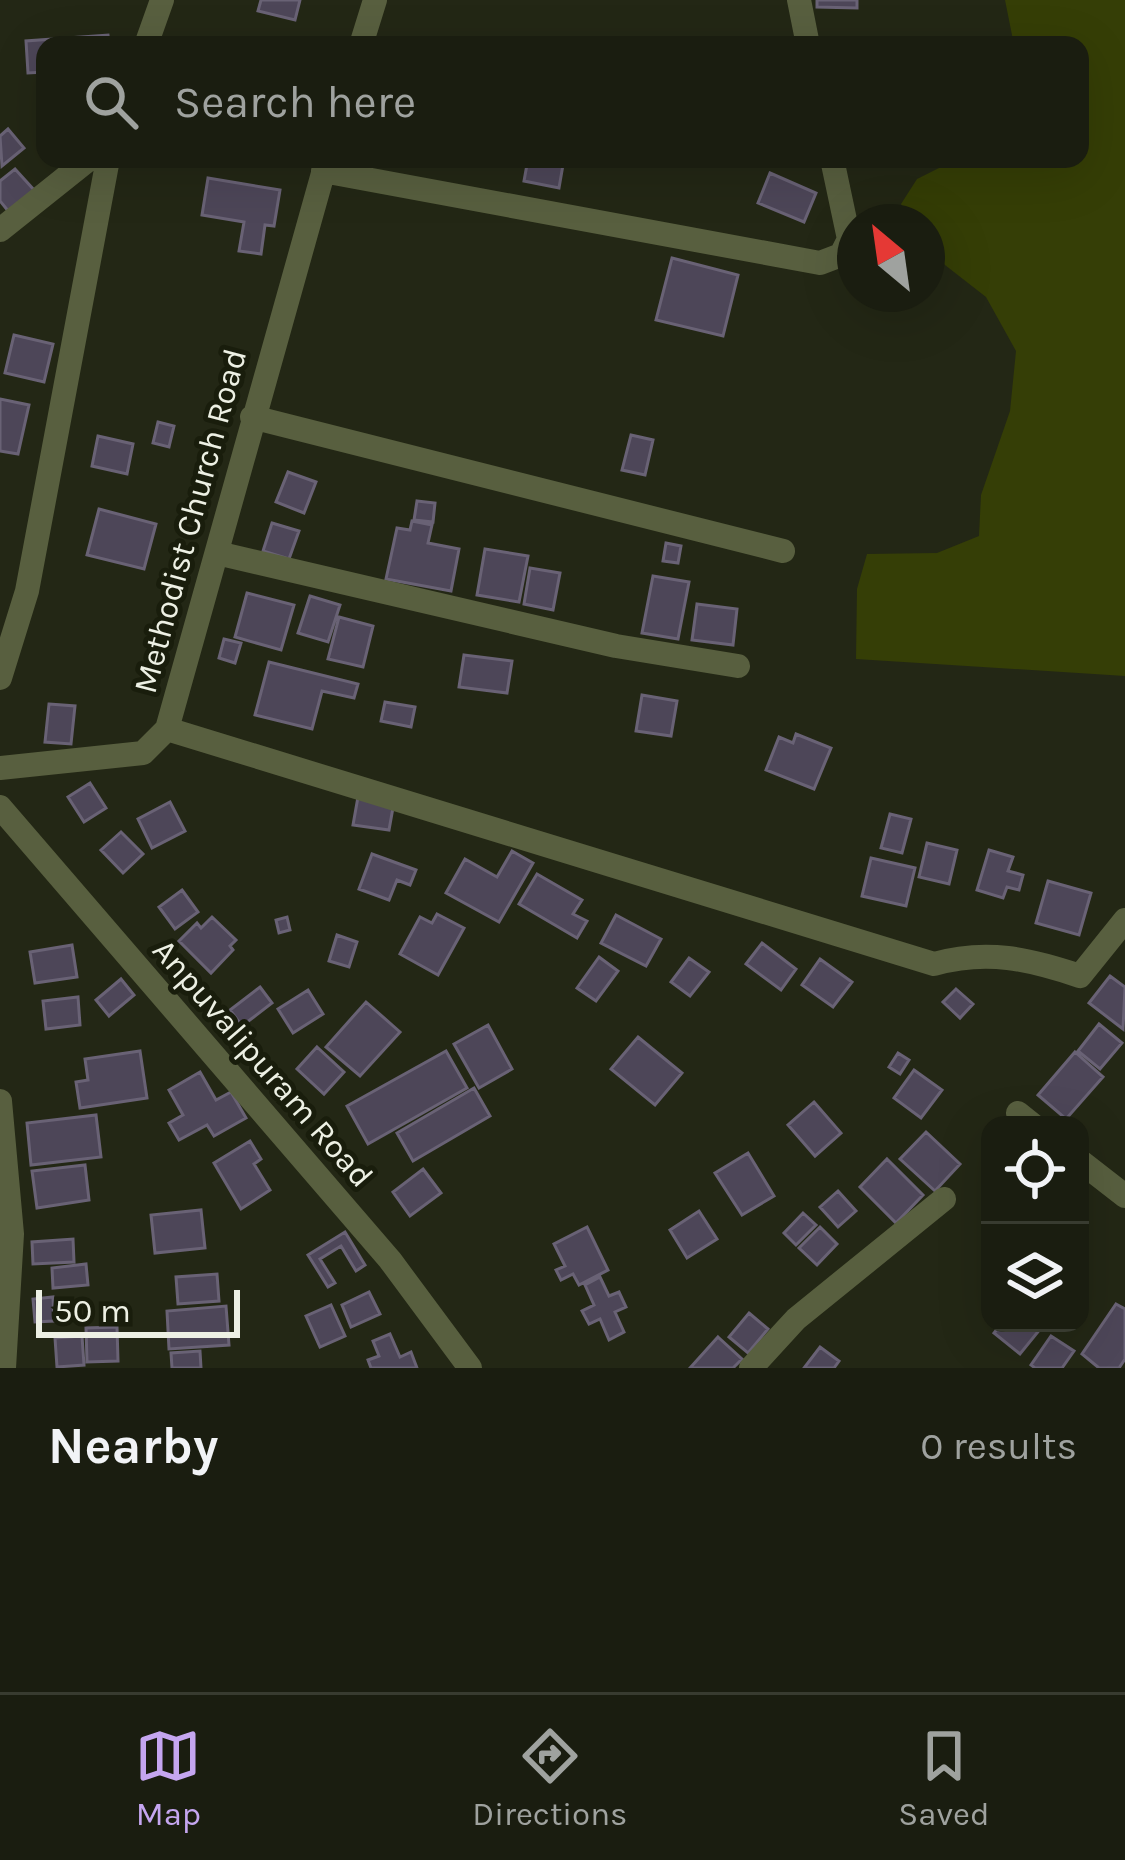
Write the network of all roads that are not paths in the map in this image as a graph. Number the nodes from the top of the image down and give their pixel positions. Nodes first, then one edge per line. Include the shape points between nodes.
1 (162, 0) edge
2 (375, 0) edge
3 (799, 0) edge
4 (149, 36) edge
5 (364, 36) edge
6 (806, 36) edge
7 (78, 168) edge
8 (106, 168) edge
9 (324, 168) edge
10 (340, 168) edge
11 (834, 168) edge
12 (0, 230) edge
13 (252, 417) junction
14 (783, 551) dead end
15 (217, 554) junction
16 (738, 666) dead end
17 (0, 678) edge
18 (167, 729) junction
19 (0, 768) edge
20 (0, 807) edge
21 (1125, 920) edge
22 (0, 1101) edge
23 (1089, 1168) edge
24 (1125, 1196) edge
25 (944, 1198) dead end
26 (4, 1368) edge
27 (470, 1368) edge
28 (751, 1368) edge

1 - 4 street
2 - 5 street
3 - 6 street
7 - 12 street
8 - 17 street via 27,591
9 - 13 street, Methodist Church Road
10 - 11 street via 820,262 841,255 849,239
13 - 14 street
13 - 15 street, Methodist Church Road
15 - 16 street via 616,646
15 - 18 street, Methodist Church Road
18 - 19 street, Methodist Church Road via 143,753
18 - 21 street via 934,964 997,955 1080,976
20 - 27 street, Anpuvalipuram Road via 390,1260
22 - 26 street via 12,1234
23 - 24 street
25 - 28 street via 796,1318

